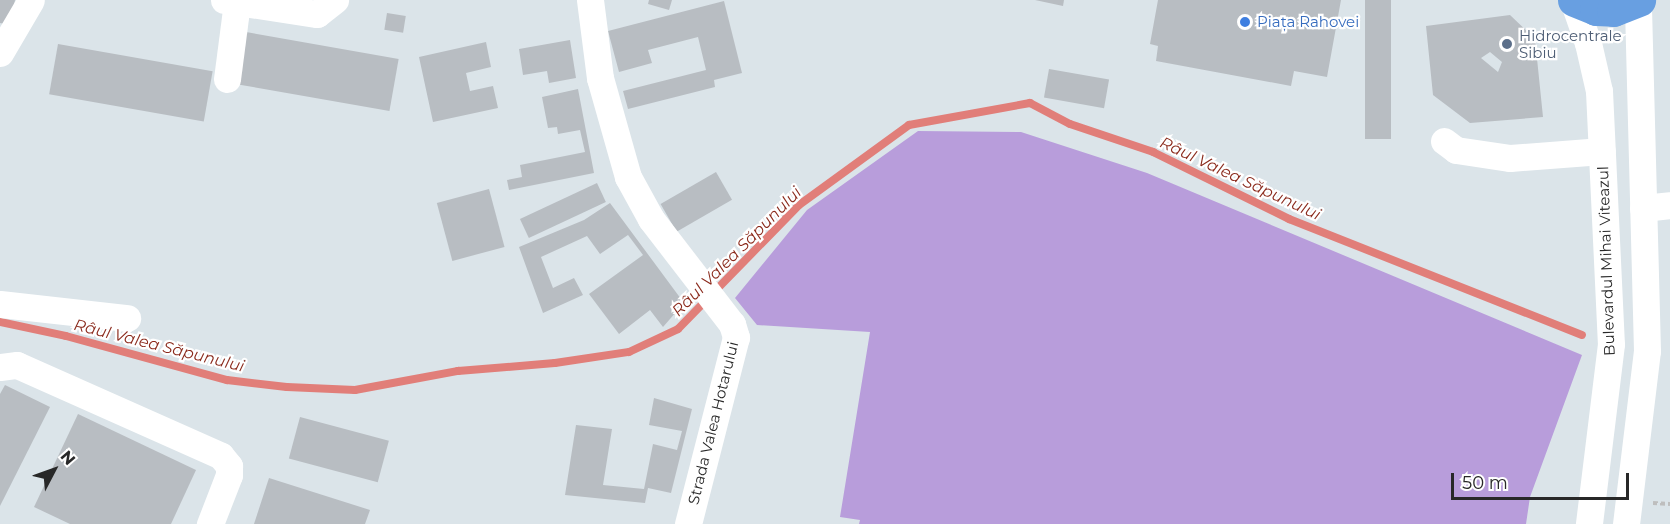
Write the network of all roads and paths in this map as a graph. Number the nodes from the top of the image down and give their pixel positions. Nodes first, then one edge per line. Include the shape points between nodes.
1 (31, 0) edge
2 (335, 0) edge
3 (590, 0) edge
4 (1574, 0) edge
5 (1638, 0) edge
6 (231, 1) edge
7 (0, 53) edge
8 (227, 79) dead end
9 (1444, 141) dead end
10 (1602, 151) junction
11 (1670, 205) edge
12 (1643, 208) junction
13 (0, 304) edge
14 (127, 318) dead end
15 (1658, 349) edge
16 (0, 367) edge
17 (210, 524) edge
18 (687, 524) edge
19 (1589, 524) edge
20 (1626, 524) edge

1 - 7 street
2 - 6 street via 317,14
3 - 18 street, Strada Valea Hotarului via 600,78 628,177 651,219 732,324 734,349
4 - 5 main road via 1596,9 1613,10
4 - 10 street, Bulevardul Mihai Viteazul via 1599,91
5 - 12 street
6 - 8 street
9 - 10 street via 1456,150 1510,158
10 - 19 street, Bulevardul Mihai Viteazul via 1611,344
11 - 12 street
12 - 15 street
13 - 14 street
15 - 20 street
16 - 17 street via 23,368 221,456 229,466 229,475

